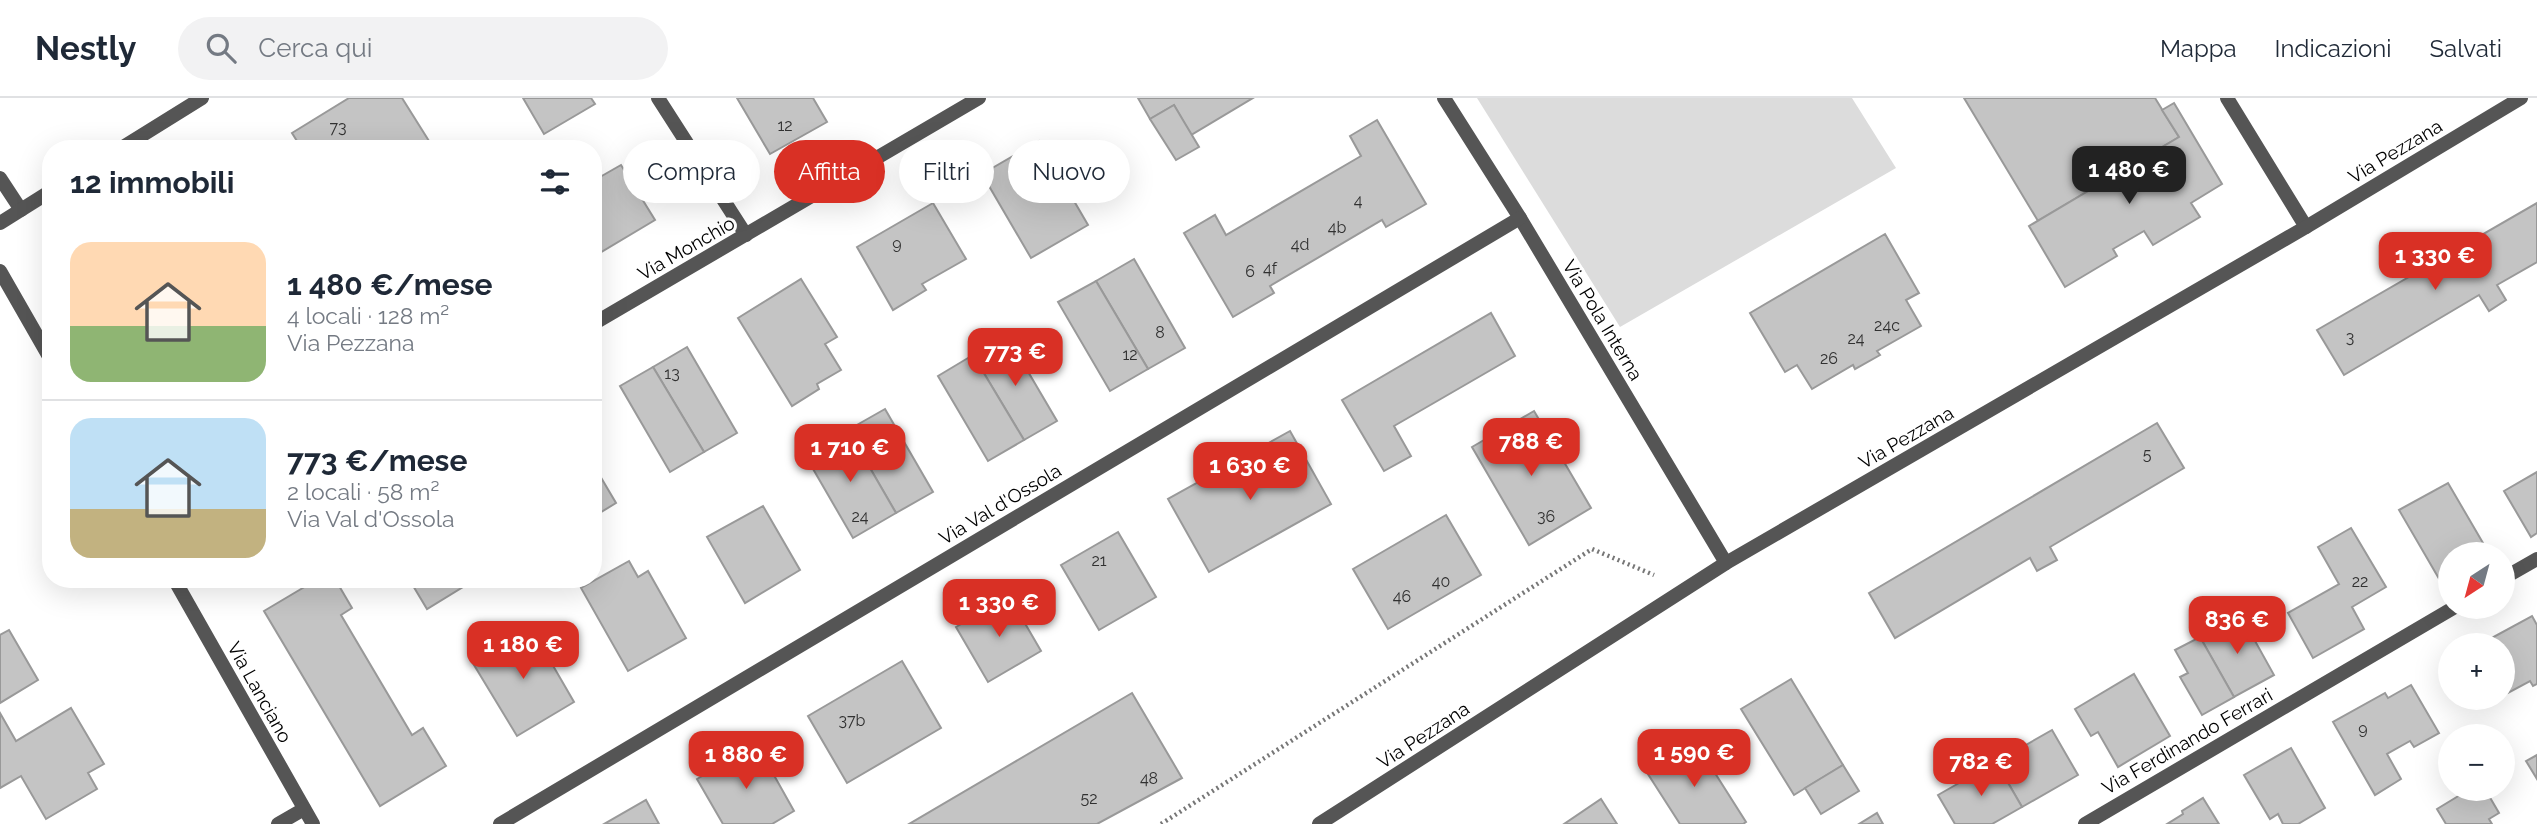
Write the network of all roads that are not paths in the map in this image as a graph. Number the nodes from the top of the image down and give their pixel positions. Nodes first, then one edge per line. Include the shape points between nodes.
1 (202, 98) edge
2 (658, 98) edge
3 (979, 98) edge
4 (1444, 98) edge
5 (2227, 98) edge
6 (2521, 98) edge
7 (134, 140) edge
8 (0, 178) edge
9 (42, 197) edge
10 (21, 210) junction
11 (1520, 218) junction
12 (0, 223) edge
13 (2306, 227) junction
14 (746, 235) junction
15 (0, 271) edge
16 (602, 319) edge
17 (42, 344) edge
18 (2537, 559) edge
19 (1726, 563) junction
20 (2515, 572) edge
21 (179, 588) edge
22 (2438, 617) edge
23 (304, 808) junction
24 (278, 824) edge
25 (313, 824) edge
26 (500, 824) edge
27 (1320, 824) edge
28 (2085, 824) edge

1 - 7 street
2 - 14 street
3 - 14 street, Via Monchio
4 - 11 street, Via Pola Interna
5 - 13 street
6 - 13 street, Via Pezzana
8 - 10 street
9 - 10 street
10 - 12 street
11 - 19 street, Via Pola Interna
11 - 26 street, Via Val d'Ossola
13 - 19 street, Via Pezzana
14 - 16 street, Via Monchio
15 - 17 street
18 - 20 street
19 - 27 street, Via Pezzana
21 - 23 street, Via Lanciano
22 - 28 street, Via Ferdinando Ferrari
23 - 24 street
23 - 25 street, Via Lanciano

